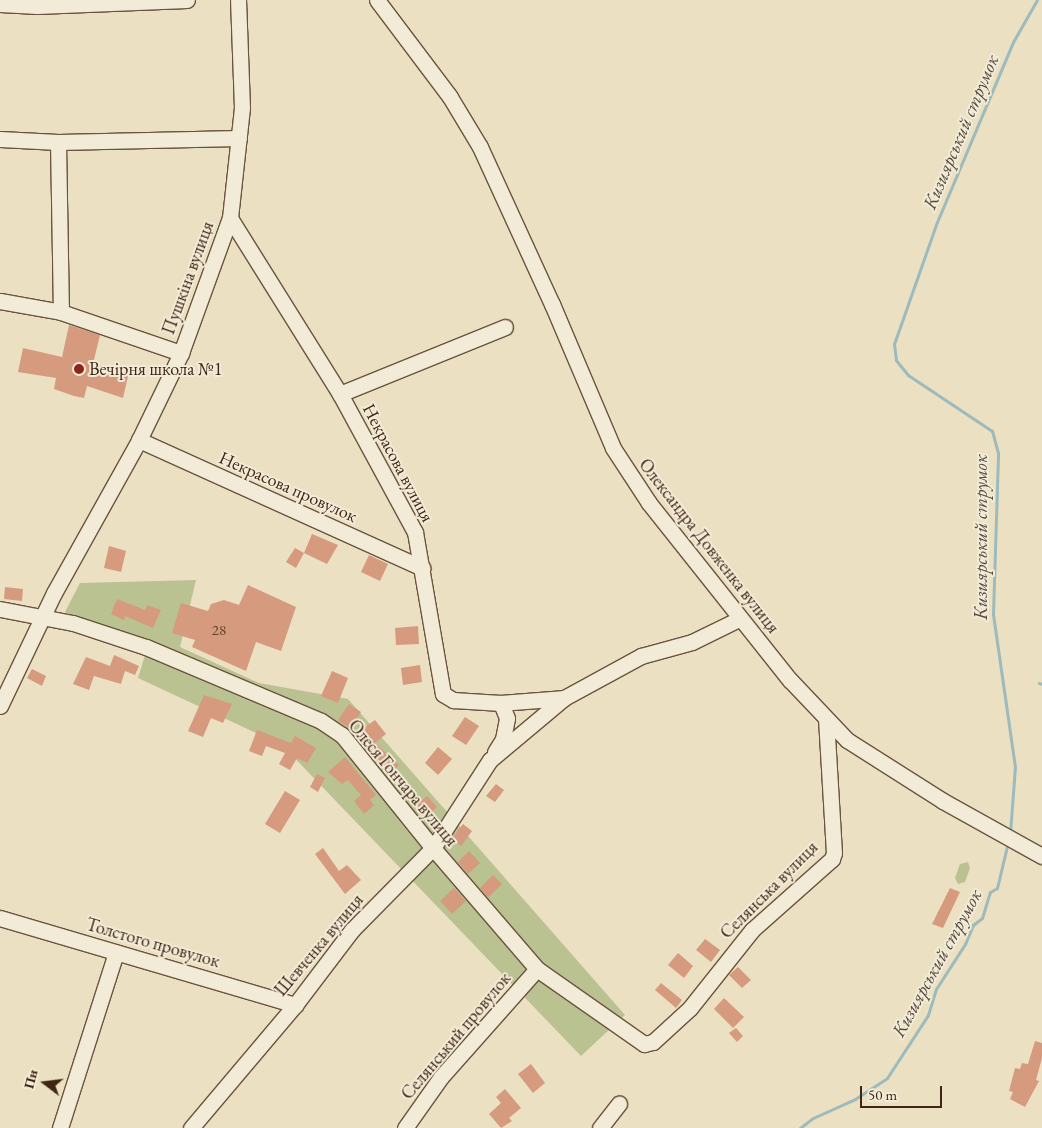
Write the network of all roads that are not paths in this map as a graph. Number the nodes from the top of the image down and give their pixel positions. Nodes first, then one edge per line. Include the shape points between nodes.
1 (187, 0) edge
2 (238, 0) edge
3 (377, 0) edge
4 (0, 4) edge
5 (239, 138) junction
6 (0, 139) edge
7 (58, 142) junction
8 (230, 218) junction
9 (0, 301) edge
10 (61, 312) junction
11 (505, 327) dead end
12 (181, 353) junction
13 (340, 394) junction
14 (139, 440) junction
15 (422, 568) junction
16 (0, 609) edge
17 (44, 617) junction
18 (739, 619) junction
19 (564, 698) junction
20 (501, 702) junction
21 (0, 706) edge
22 (826, 718) junction
23 (490, 760) junction
24 (433, 848) junction
25 (1042, 856) edge
26 (0, 918) edge
27 (116, 952) junction
28 (537, 969) junction
29 (295, 1005) junction
30 (637, 1043) joint
31 (619, 1104) dead end
32 (60, 1128) edge
33 (191, 1128) edge
34 (405, 1128) edge
35 (600, 1128) edge

1 - 4 street via 37,6
2 - 5 street, Пушкіна вулиця via 242,108
3 - 18 street, Олександра Довженка вулиця via 450,97 480,147 514,217 613,448 627,472
5 - 7 street
5 - 8 street, Пушкіна вулиця
6 - 7 street
7 - 10 street
8 - 12 street, Пушкіна вулиця
8 - 13 street, Некрасова вулиця
9 - 10 street
10 - 12 street
11 - 13 street
12 - 14 street, Пушкіна вулиця
13 - 15 street, Некрасова вулиця via 415,532
14 - 15 street, Некрасова провулок
14 - 17 street, Пушкіна вулиця via 54,592
15 - 20 street, Некрасова вулиця via 443,694 453,700
16 - 17 street, Олеся Гончара вулиця
17 - 21 street, Пушкіна вулиця
17 - 24 street, Олеся Гончара вулиця via 146,647 322,721 342,735
18 - 19 street, Шевченка вулиця via 692,642 641,656
18 - 22 street, Олександра Довженка вулиця
19 - 20 street, Некрасова вулиця
19 - 23 street, Шевченка вулиця
20 - 23 street, Шевченка вулиця via 506,710 506,730
22 - 25 street, Олександра Довженка вулиця via 847,740 878,762 991,830
22 - 30 street, Селянська вулиця via 832,858 752,930 682,1015 653,1042
23 - 24 street, Шевченка вулиця
24 - 28 street, Олеся Гончара вулиця
24 - 29 street, Шевченка вулиця via 352,930
26 - 27 street, Толстого провулок
27 - 29 street, Толстого провулок
27 - 32 street
28 - 30 street, Олеся Гончара вулиця
28 - 34 street, Селянський провулок via 441,1077
29 - 33 street, Шевченка вулиця
31 - 35 street

